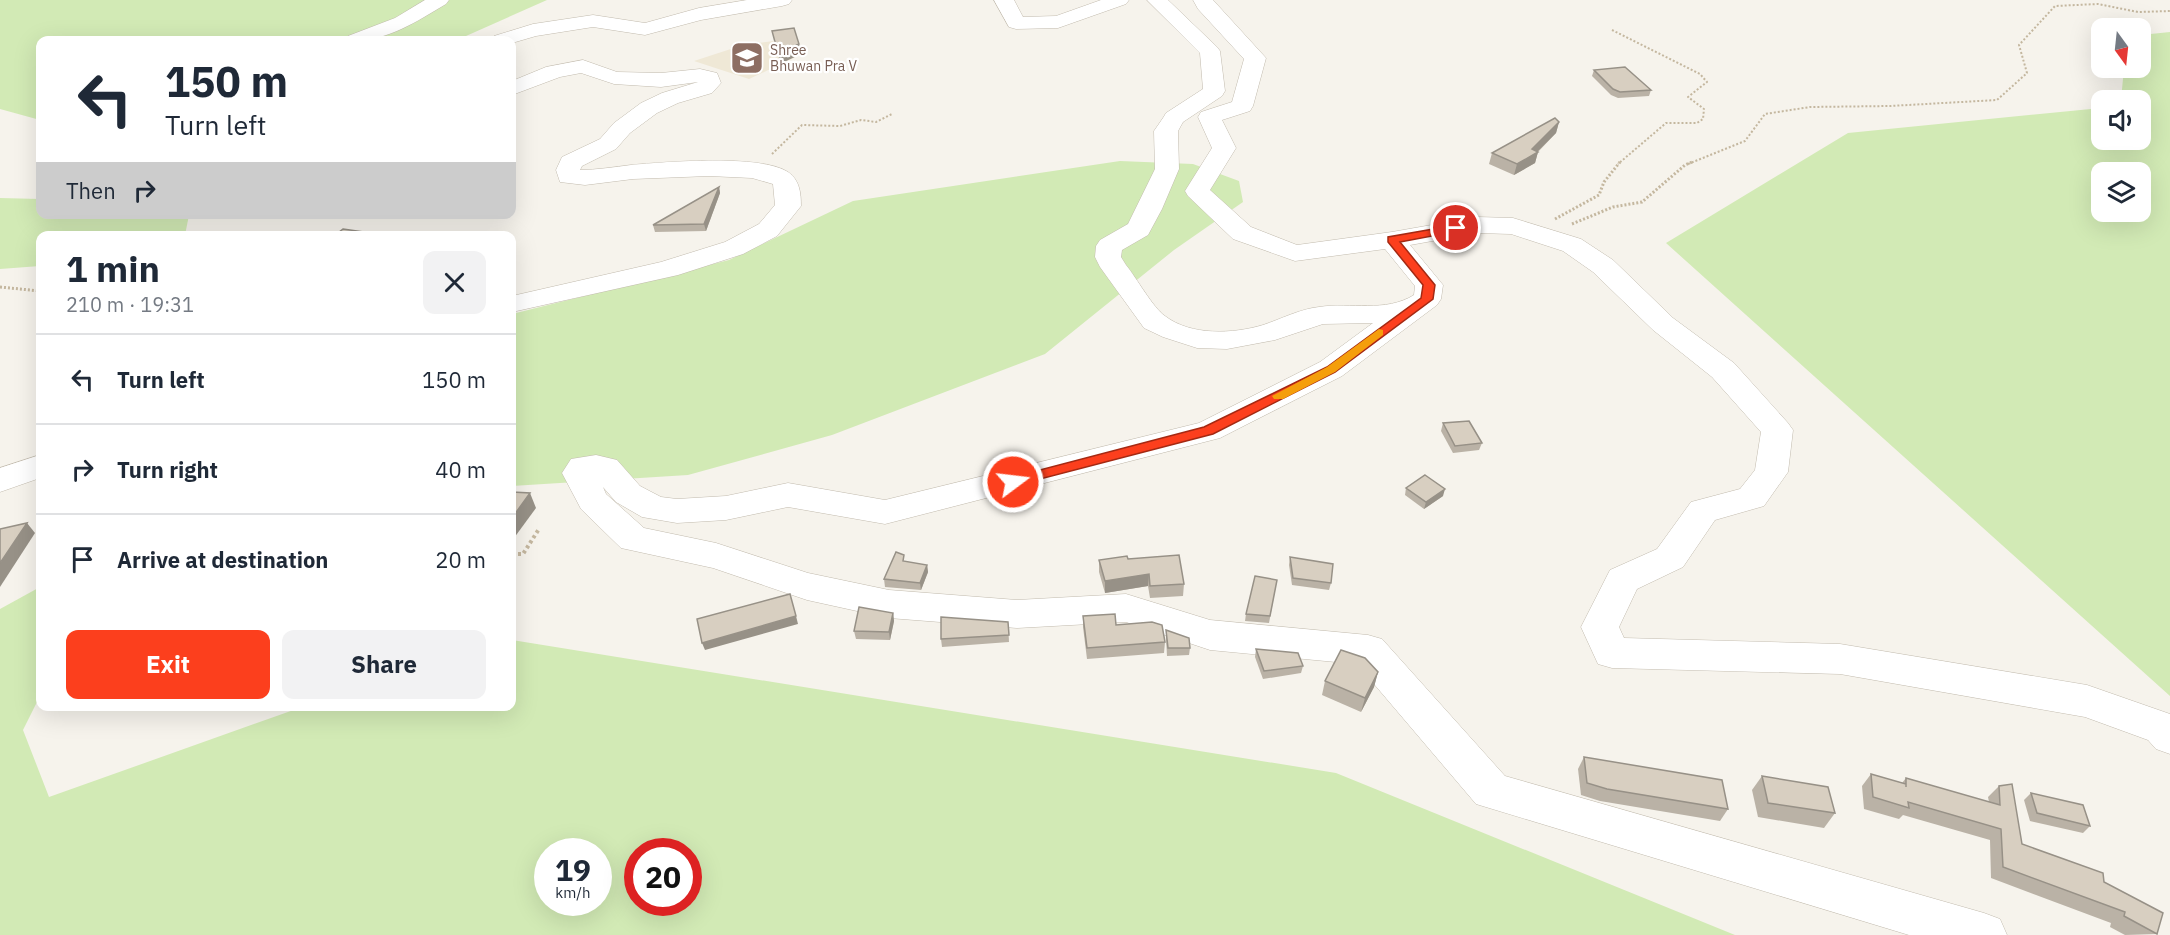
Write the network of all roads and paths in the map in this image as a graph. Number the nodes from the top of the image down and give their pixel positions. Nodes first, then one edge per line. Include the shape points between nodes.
1 (439, 0) edge
2 (782, 0) edge
3 (1004, 0) edge
4 (1119, 0) edge
5 (1157, 0) edge
6 (1203, 0) edge
7 (2170, 11) edge
8 (1612, 30) dead end
9 (365, 36) edge
10 (514, 36) edge
11 (516, 87) edge
12 (892, 114) dead end
13 (756, 170) junction
14 (1392, 240) junction
15 (1565, 243) junction
16 (0, 287) edge
17 (36, 291) edge
18 (516, 303) edge
19 (1408, 310) junction
20 (36, 467) edge
21 (0, 480) edge
22 (539, 529) dead end
23 (516, 554) edge
24 (2170, 737) edge
25 (1984, 935) edge

1 - 9 street via 402,22
2 - 10 street via 699,14 645,29 593,21
3 - 4 street via 1016,23 1058,22
5 - 19 street via 1210,51 1214,91 1173,118 1166,131 1167,170 1149,209 1139,229 1109,246 1108,257 1154,322 1197,339 1227,340 1265,334 1320,315
6 - 14 street via 1255,58 1242,106 1209,117 1224,148 1197,191 1242,233 1294,253
7 - 15 path via 2138,12 2098,4 2055,6 2019,45 2026,73 1997,100 1810,107 1765,114 1745,141 1685,165 1642,202 1613,207 1572,223
8 - 15 path via 1700,74 1707,82 1688,97 1704,109 1703,119 1697,123 1666,123 1623,158 1599,195 1562,213 1549,225
11 - 13 street via 554,72 583,66 614,78 633,80 700,75 710,78 704,88 649,108 608,144 571,162 570,177
12 - 13 path via 876,122 802,125
13 - 18 street via 780,177 787,188 788,207 768,230 734,248 668,269
14 - 15 street via 1477,225 1513,226
14 - 19 street via 1429,285 1427,299
15 - 24 street via 1603,266 1663,324 1723,370 1776,430 1771,472 1752,498 1703,511 1670,558 1623,580 1599,627 1612,653 1840,659 2087,701 2162,728
16 - 17 path
19 - 25 street via 1331,369 1209,431 885,512 788,495 726,508 677,511 654,508 628,494 605,468 583,467 579,473 592,501 633,539 716,556 819,588 889,604 1017,614 1126,608 1210,635 1368,651 1491,791
20 - 21 street
22 - 23 path via 523,554

